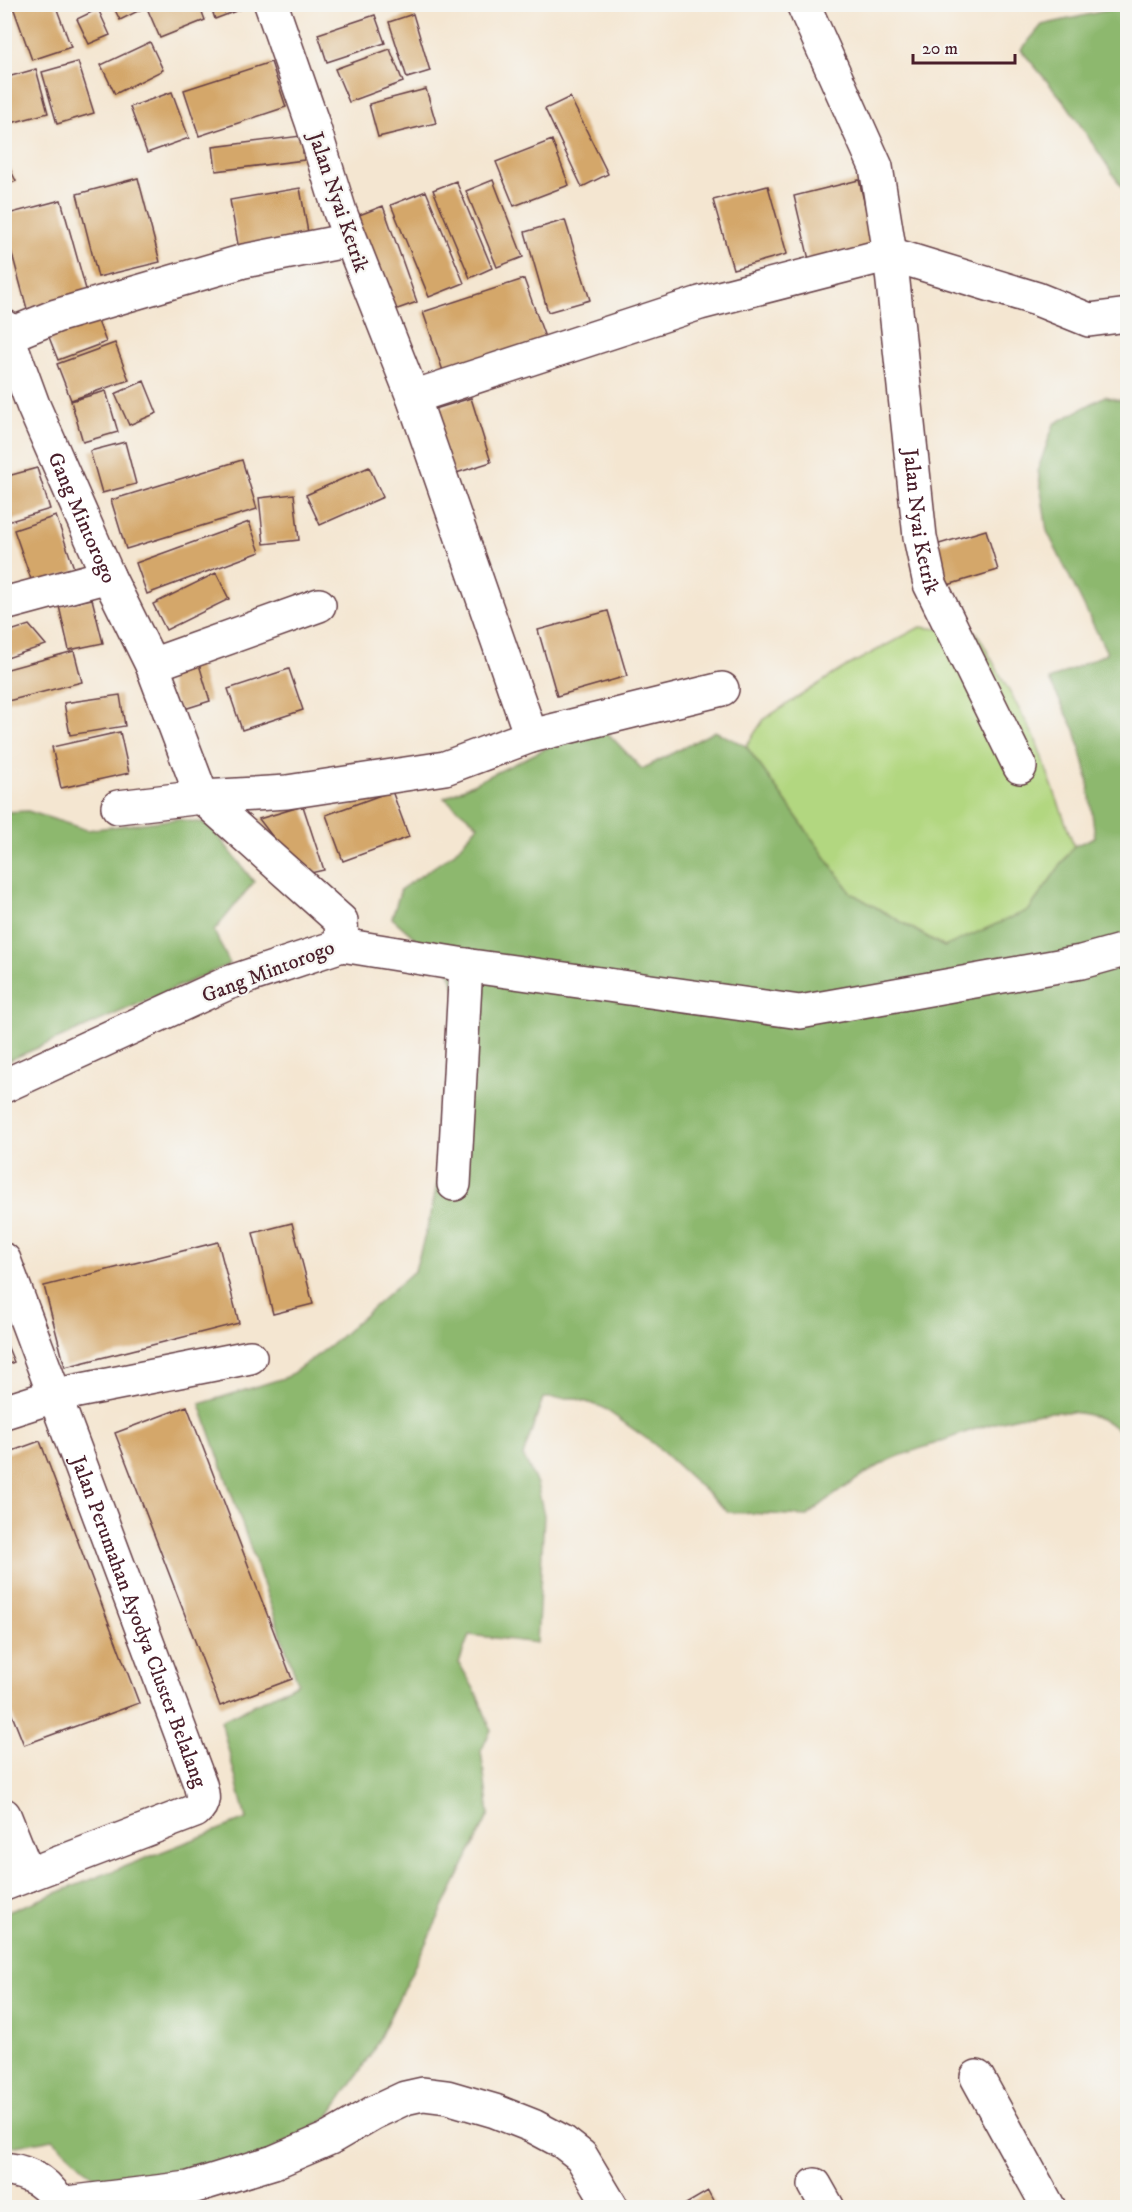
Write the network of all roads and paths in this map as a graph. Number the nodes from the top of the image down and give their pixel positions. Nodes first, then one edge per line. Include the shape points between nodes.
1 (271, 4) edge
2 (803, 4) edge
3 (350, 240) junction
4 (890, 254) junction
5 (1128, 315) edge
6 (6, 333) edge
7 (413, 397) junction
8 (108, 576) junction
9 (4, 604) edge
10 (319, 605) dead end
11 (152, 665) junction
12 (722, 689) dead end
13 (531, 736) junction
14 (1020, 767) dead end
15 (202, 797) junction
16 (118, 807) dead end
17 (342, 945) junction
18 (1128, 949) edge
19 (466, 965) junction
20 (4, 1086) edge
21 (454, 1184) dead end
22 (4, 1260) edge
23 (250, 1357) dead end
24 (57, 1395) junction
25 (4, 1412) edge
26 (4, 1815) edge
27 (16, 1879) edge
28 (976, 2077) dead end
29 (4, 2169) edge
30 (60, 2206) edge
31 (612, 2208) edge
32 (1049, 2208) edge

1 - 3 street, Jalan Nyai Ketrik
2 - 4 street, Jalan Nyai Ketrik via 876,167
3 - 6 street, Gang Mintorogo via 244,261
3 - 7 street, Jalan Nyai Ketrik
4 - 5 street via 1089,320
4 - 7 street via 700,303
4 - 14 street, Jalan Nyai Ketrik via 920,537 930,584
6 - 8 street, Gang Mintorogo
7 - 13 street, Jalan Nyai Ketrik
8 - 9 street
8 - 11 street, Gang Mintorogo
10 - 11 street
11 - 15 street, Gang Mintorogo
12 - 13 street
13 - 15 street via 445,768 287,792
15 - 16 street
15 - 17 street, Gang Mintorogo via 341,921
17 - 19 street
17 - 20 street, Gang Mintorogo via 228,983
18 - 19 street via 1081,962 800,1012
19 - 21 street
22 - 24 street, Jalan Perumahan Ayodya Cluster Belalang
23 - 24 street
24 - 25 street
24 - 27 street, Jalan Perumahan Ayodya Cluster Belalang via 204,1798 195,1811
26 - 27 street, Jalan Perumahan Ayodya Cluster Belalang
28 - 32 street
29 - 30 street via 27,2173 41,2181
30 - 31 street via 200,2185 274,2162 330,2138 405,2098 423,2094 495,2111 563,2142 581,2156

